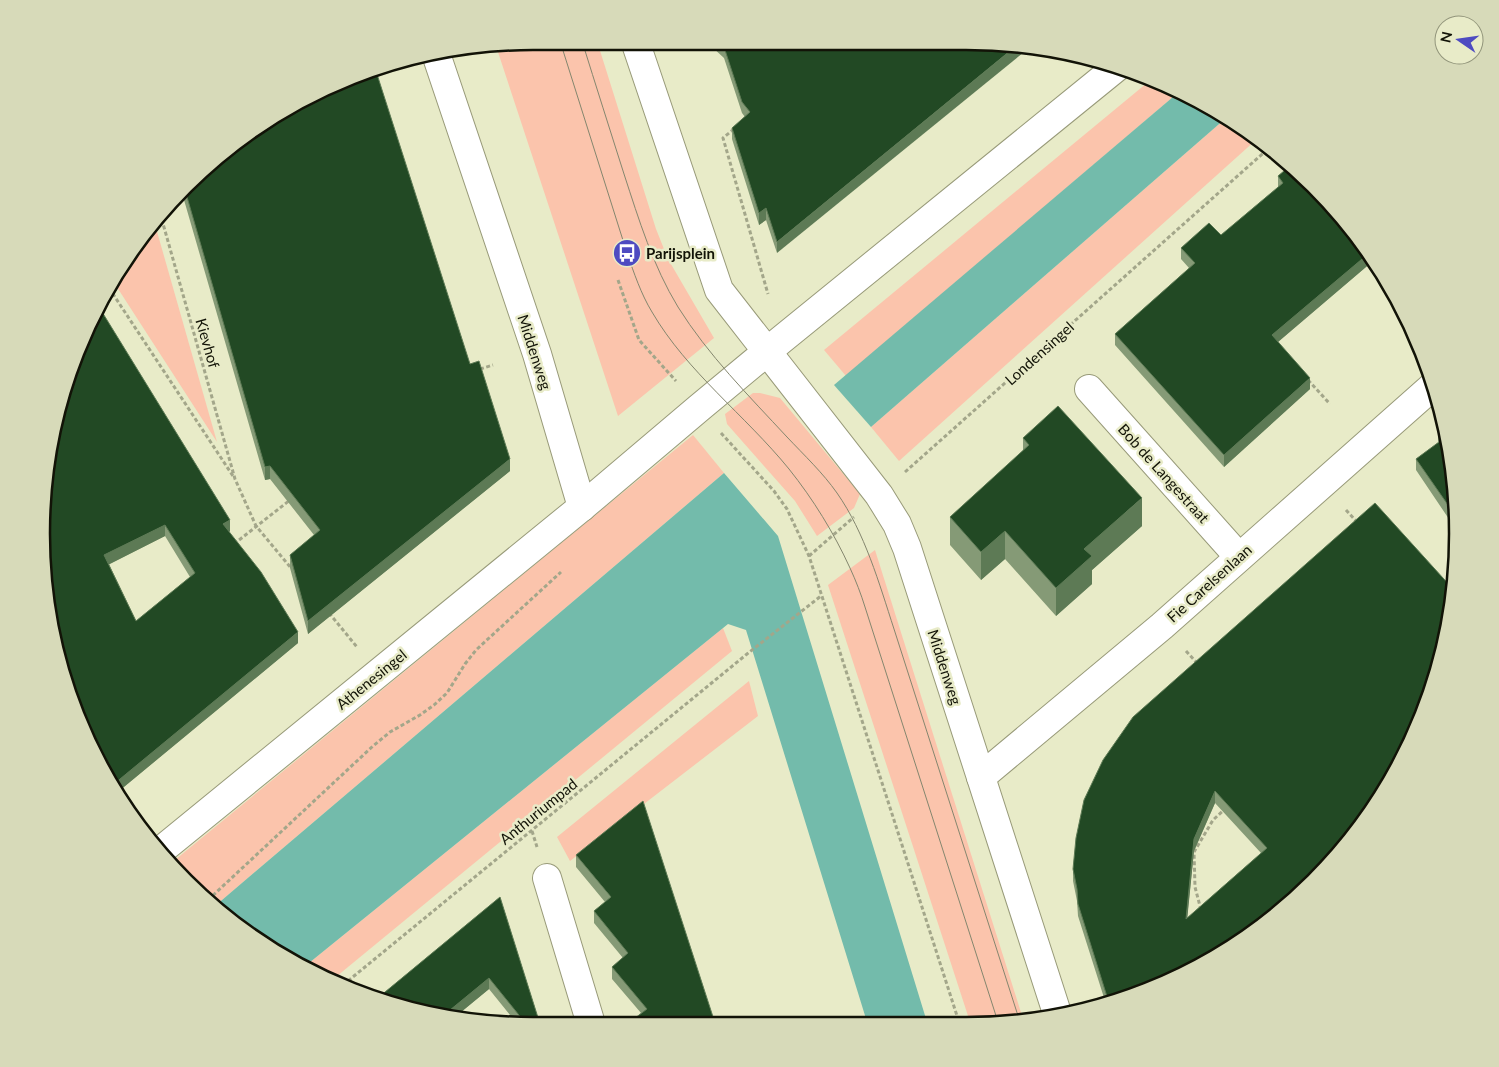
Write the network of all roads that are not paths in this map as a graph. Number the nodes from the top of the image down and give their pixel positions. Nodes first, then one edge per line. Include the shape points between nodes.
1 (638, 50) edge
2 (438, 59) edge
3 (1110, 72) edge
4 (774, 346) junction
5 (1089, 389) dead end
6 (1427, 391) edge
7 (582, 507) junction
8 (1239, 557) junction
9 (981, 777) junction
10 (166, 847) edge
11 (547, 878) dead end
12 (1056, 1009) edge
13 (590, 1017) edge

1 - 4 street, Middenweg via 719,290
2 - 7 street, Middenweg via 536,354
3 - 4 street
4 - 7 street
4 - 9 street, Middenweg via 897,524
5 - 8 street, Bob de Langestraat
6 - 8 street, Fie Carelsenlaan
7 - 10 street, Athenesingel
8 - 9 street, Fie Carelsenlaan via 1162,626
9 - 12 street, Middenweg
11 - 13 street

